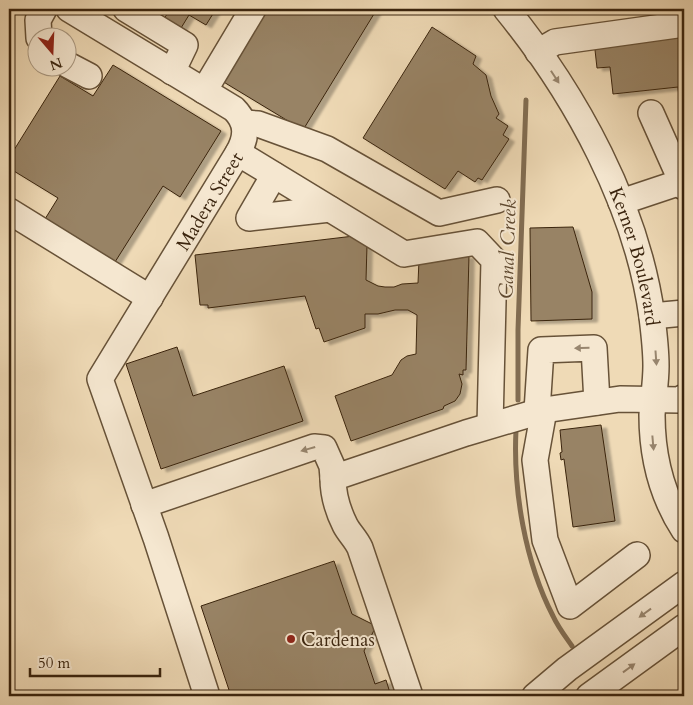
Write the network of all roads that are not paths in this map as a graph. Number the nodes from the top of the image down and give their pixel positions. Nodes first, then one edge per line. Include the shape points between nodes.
1 (44, 9) edge
2 (69, 9) edge
3 (253, 9) edge
4 (506, 9) edge
5 (131, 12) edge
6 (684, 24) edge
7 (38, 28) edge
8 (120, 40) junction
9 (538, 52) junction
10 (172, 72) junction
11 (204, 91) junction
12 (651, 113) dead end
13 (244, 123) junction
14 (238, 153) junction
15 (274, 176) junction
16 (683, 183) edge
17 (497, 200) dead end
18 (621, 202) junction
19 (330, 209) junction
20 (9, 211) edge
21 (150, 298) junction
22 (684, 313) edge
23 (652, 316) junction
24 (684, 397) edge
25 (654, 400) junction
26 (597, 402) junction
27 (541, 410) junction
28 (490, 425) junction
29 (333, 478) junction
30 (144, 505) junction
31 (684, 530) edge
32 (637, 555) dead end
33 (684, 584) edge
34 (684, 627) edge
35 (206, 696) edge
36 (410, 696) edge
37 (535, 696) edge
38 (589, 696) edge

1 - 7 street via 38,20
2 - 8 street
3 - 11 street
4 - 9 street, Kerner Boulevard
5 - 8 street
5 - 10 street via 185,45
6 - 9 street via 555,42
8 - 10 street
9 -> 18 street, Kerner Boulevard via 580,119
10 - 11 street
11 - 13 street via 234,109
12 - 16 street
13 - 14 street, Madera Street via 245,139
13 - 17 street via 258,124 327,149 439,213
14 - 15 street
14 - 21 street, Madera Street
15 - 19 street
15 - 19 street via 250,218
16 - 18 street
18 - 23 street, Kerner Boulevard via 641,264
19 - 28 street via 404,254 477,242 494,260
20 - 21 street
21 - 30 street, Madera Street via 100,379
22 - 23 street
23 -> 25 street, Kerner Boulevard via 656,364
24 - 25 street via 680,400
25 - 26 street
25 -> 31 street, Kerner Boulevard via 653,439 658,473 669,504
26 - 27 street
26 -> 27 street via 594,348 541,350
27 - 28 street
27 - 32 street via 535,460 545,540 570,606
28 - 29 street
29 -> 30 street via 324,448 314,446
29 - 36 street via 345,526 360,548
30 - 35 street
33 -> 37 street via 566,669
38 -> 34 street

